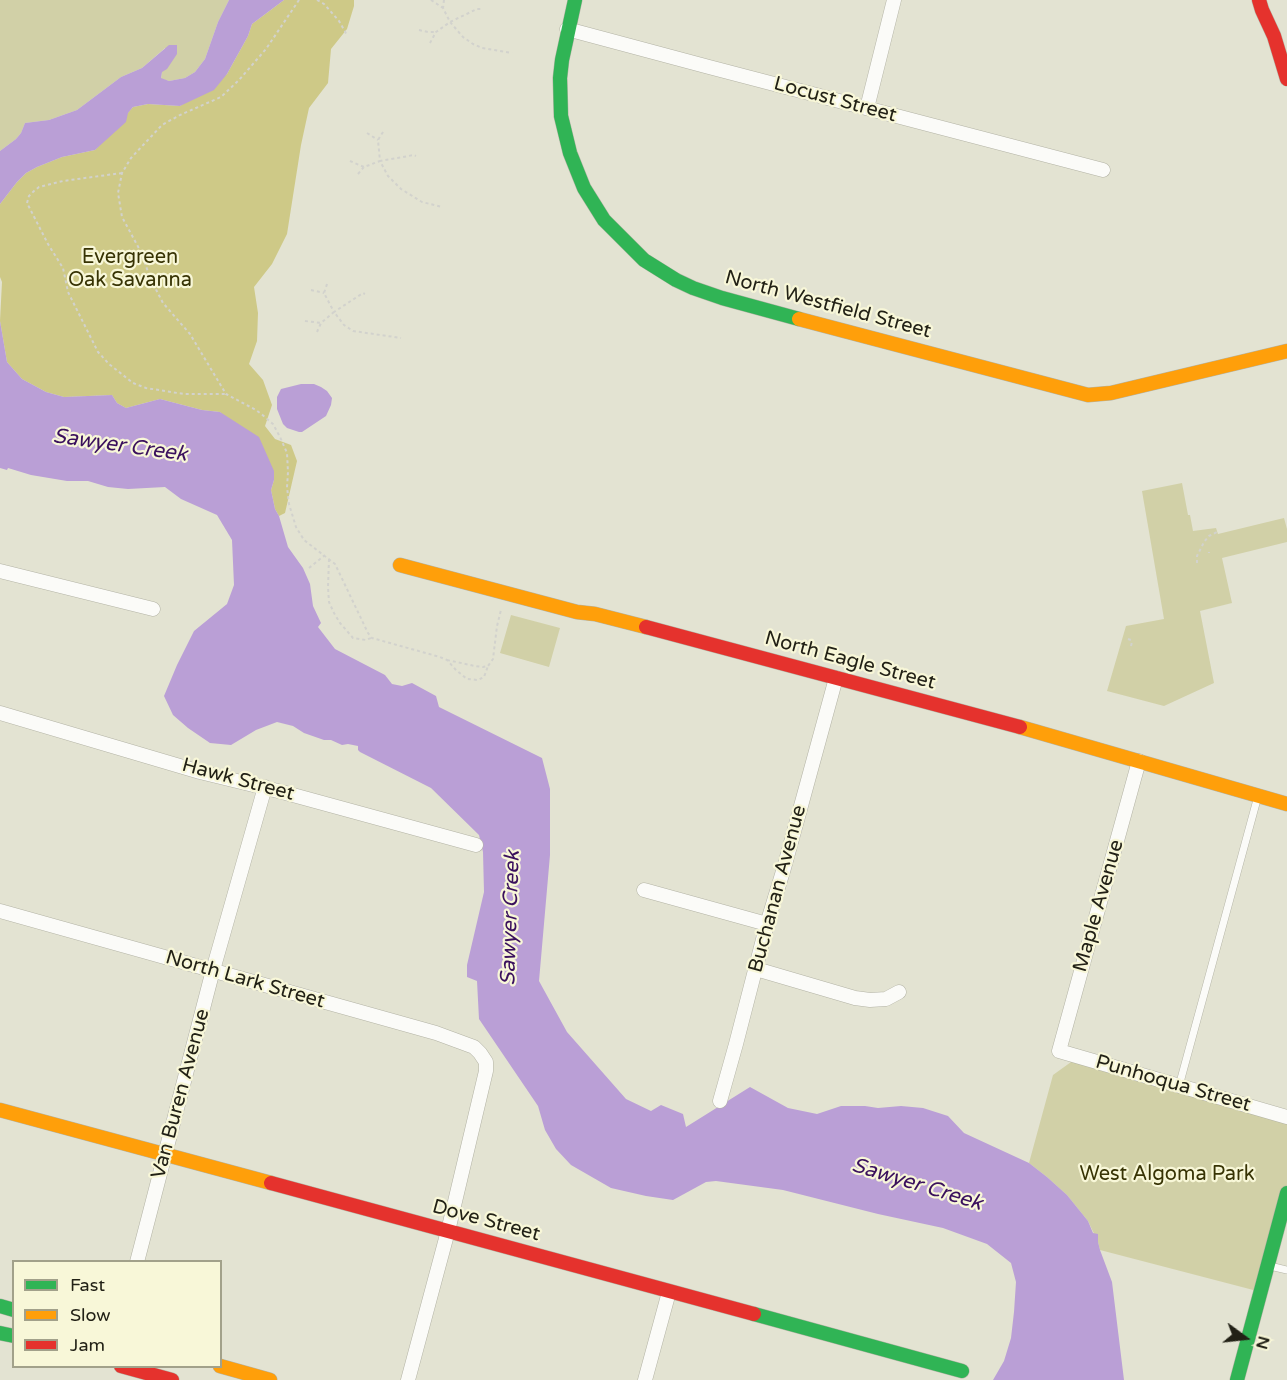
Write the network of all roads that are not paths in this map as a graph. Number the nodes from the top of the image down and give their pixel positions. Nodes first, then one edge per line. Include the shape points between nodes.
1 (575, 0) edge
2 (894, 0) edge
3 (1259, 0) edge
4 (1273, 0) edge
5 (567, 29) junction
6 (1274, 36) junction
7 (1287, 79) edge
8 (867, 108) junction
9 (1102, 170) dead end
10 (1287, 351) edge
11 (400, 565) dead end
12 (0, 571) edge
13 (153, 609) dead end
14 (836, 678) junction
15 (0, 713) edge
16 (1139, 761) junction
17 (264, 787) junction
18 (1258, 796) junction
19 (1287, 804) edge
20 (476, 846) dead end
21 (644, 890) dead end
22 (0, 911) edge
23 (767, 924) junction
24 (756, 969) junction
25 (213, 970) junction
26 (898, 992) dead end
27 (1059, 1051) joint
28 (1179, 1086) junction
29 (720, 1101) dead end
30 (0, 1110) edge
31 (1287, 1117) edge
32 (165, 1154) junction
33 (1287, 1193) edge
34 (448, 1231) junction
35 (138, 1260) edge
36 (1268, 1265) junction
37 (1287, 1270) edge
38 (669, 1292) junction
39 (222, 1367) edge
40 (129, 1368) edge
41 (962, 1371) dead end
42 (152, 1374) edge
43 (172, 1380) edge
44 (270, 1380) edge
45 (408, 1380) edge
46 (645, 1380) edge
47 (1237, 1380) edge

1 - 5 street, North Westfield Street
2 - 8 street
3 - 6 street
4 - 6 street
5 - 8 street, Locust Street
5 - 10 street, North Westfield Street via 560,78 561,116 584,188 604,220 630,248 660,271 693,288 1088,395 1111,393
6 - 7 street
8 - 9 street, Locust Street
11 - 14 street, North Eagle Street
12 - 13 street
14 - 16 street, North Eagle Street
14 - 23 street, Buchanan Avenue
15 - 17 street, Hawk Street
16 - 18 street, North Eagle Street
16 - 27 street, Maple Avenue
17 - 20 street, Hawk Street
17 - 25 street, Van Buren Avenue
18 - 19 street, North Eagle Street
18 - 28 lane
21 - 23 street
22 - 25 street, North Lark Street
23 - 24 street, Buchanan Avenue
24 - 26 street via 855,998 886,999
24 - 29 street, Buchanan Avenue
25 - 32 street, Van Buren Avenue
25 - 34 street, North Lark Street via 436,1033 480,1053 486,1071
27 - 28 street, Punhoqua Street
28 - 31 street, Punhoqua Street
30 - 32 street, Dove Street
32 - 34 street, Dove Street
32 - 35 street, Van Buren Avenue
33 - 36 street
34 - 38 street, Dove Street
34 - 45 street
36 - 37 lane
36 - 47 street
38 - 41 street, Dove Street
38 - 46 street
39 - 44 street
40 - 42 street
42 - 43 street

